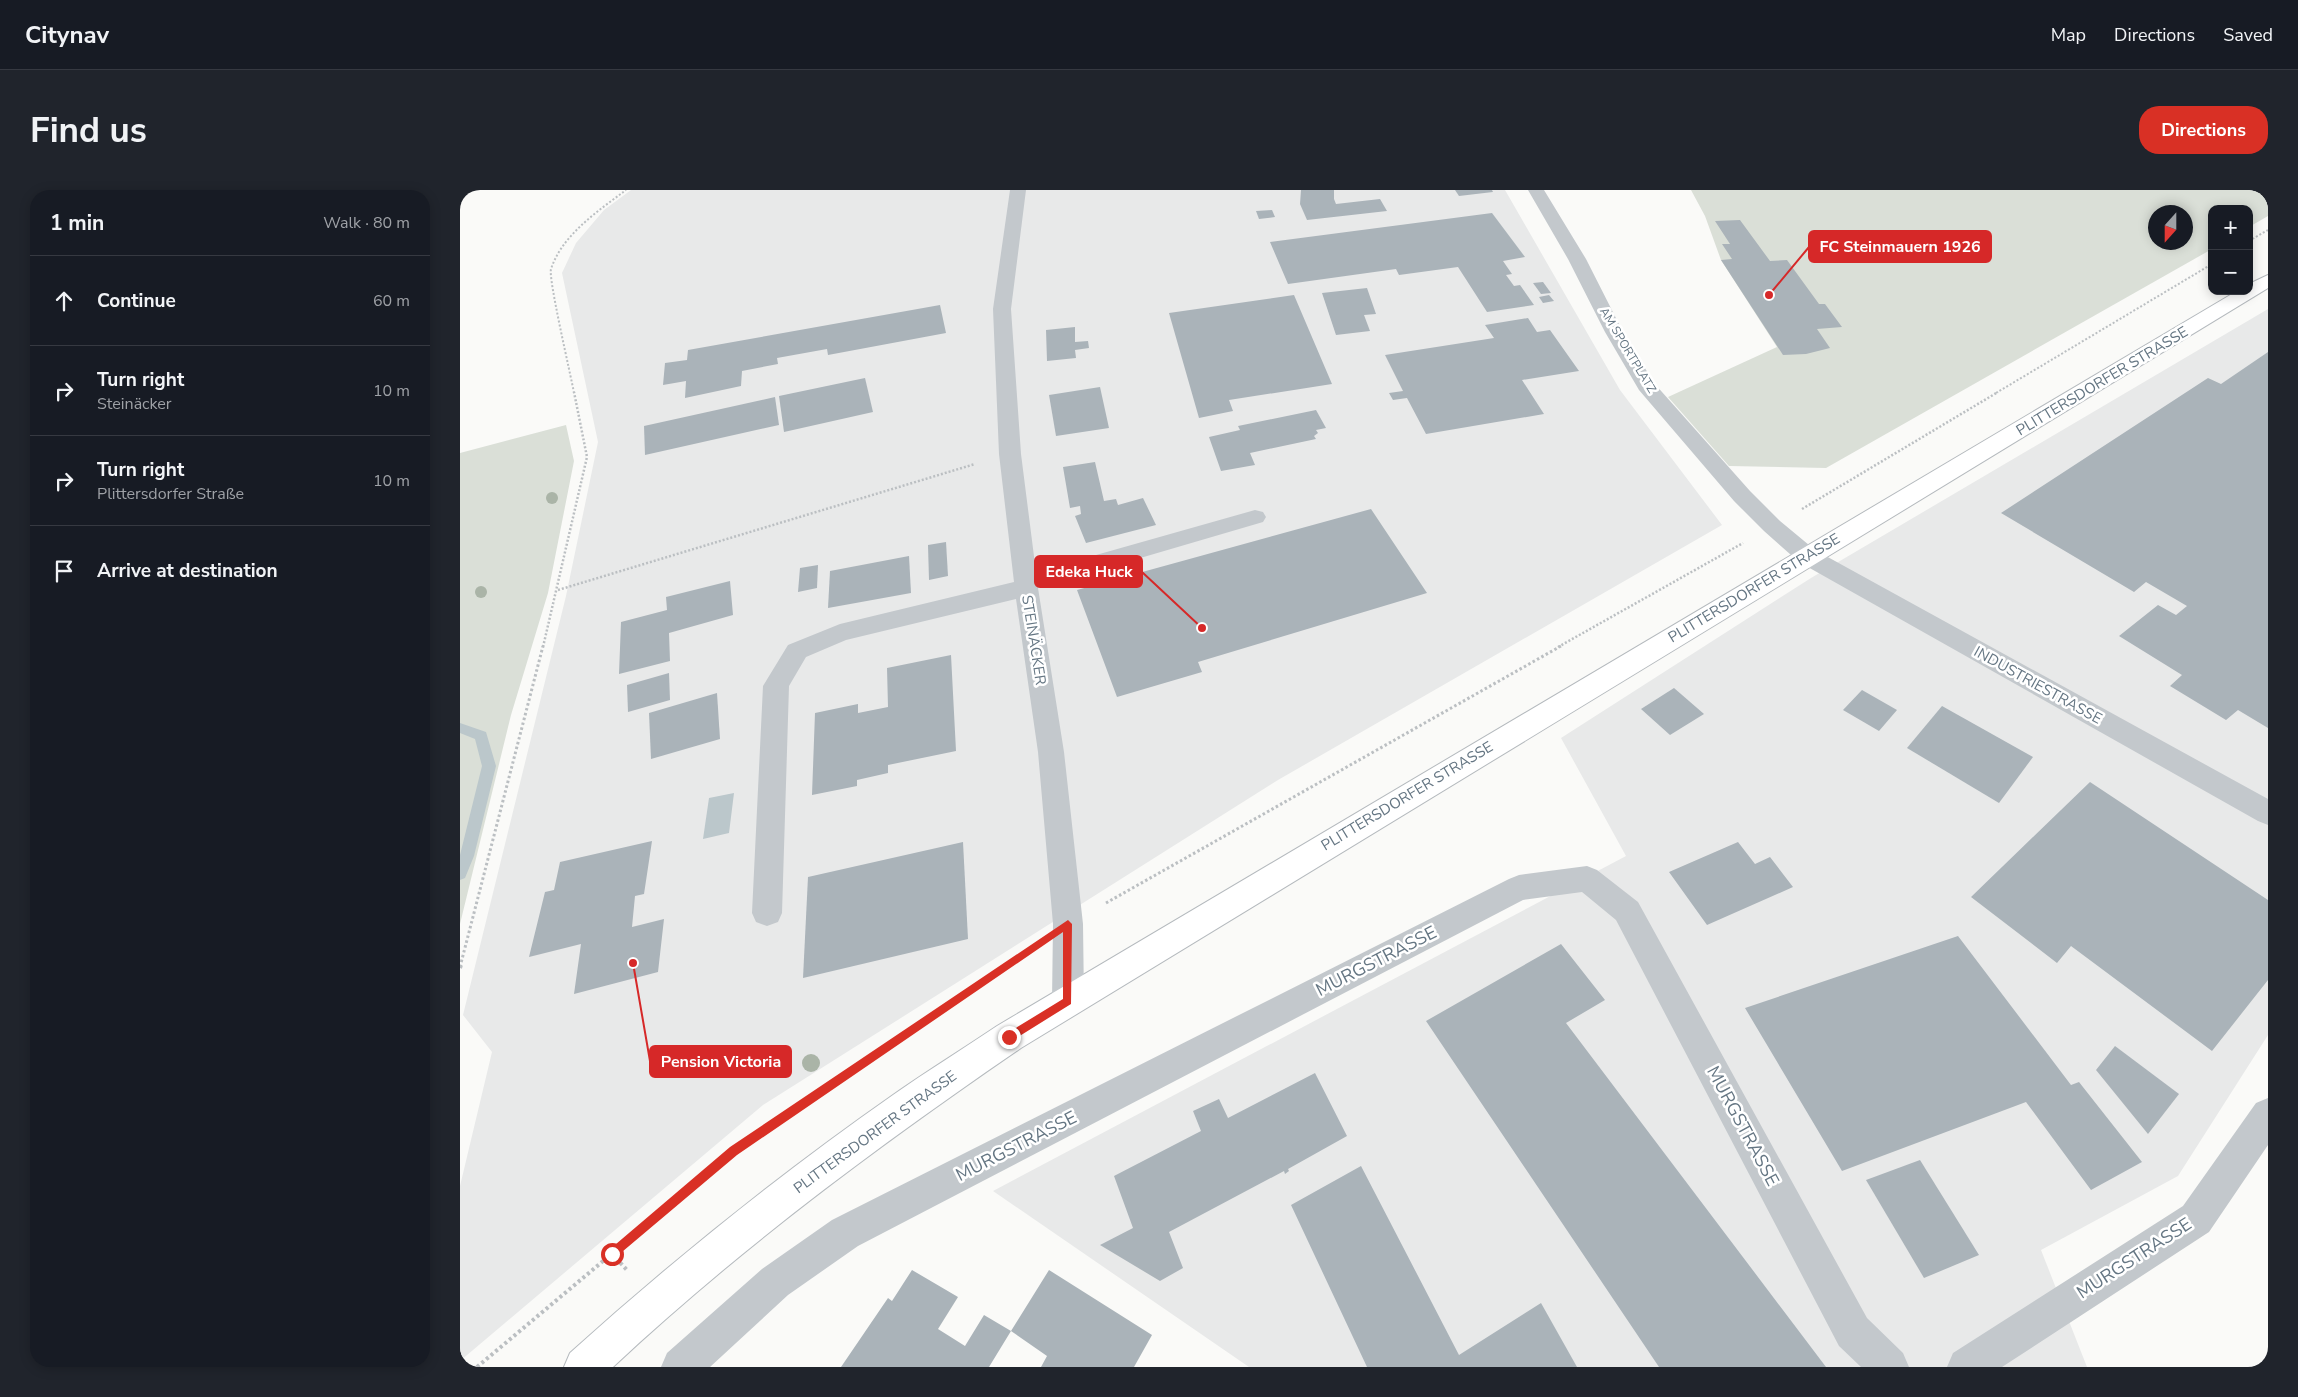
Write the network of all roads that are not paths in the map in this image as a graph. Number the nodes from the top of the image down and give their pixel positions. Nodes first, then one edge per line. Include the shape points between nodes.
1 (1018, 190) edge
2 (1536, 190) edge
3 (2268, 280) edge
4 (1255, 516) dead end
5 (1807, 556) junction
6 (1025, 586) junction
7 (2268, 813) edge
8 (767, 913) dead end
9 (1068, 1001) junction
10 (2268, 1115) edge
11 (584, 1367) edge
12 (681, 1367) edge
13 (1889, 1367) edge
14 (1967, 1367) edge

1 - 6 street, STEINÄCKER via 1002,309 1010,454
2 - 5 street, AM SPORTPLATZ via 1646,386 1742,496
3 - 5 main road, PLITTERSDORFER STRASSE
4 - 6 street
5 - 7 street, INDUSTRIESTRASSE
5 - 9 main road, PLITTERSDORFER STRASSE
6 - 8 street via 840,633 797,651 776,686
6 - 9 street, STEINÄCKER via 1051,752 1068,924
9 - 11 main road, PLITTERSDORFER STRASSE via 905,1107 656,1301
10 - 14 street, MURGSTRASSE via 2196,1219
12 - 13 street, MURGSTRASSE via 775,1282 845,1233 1519,888 1587,879 1627,911 1853,1332

